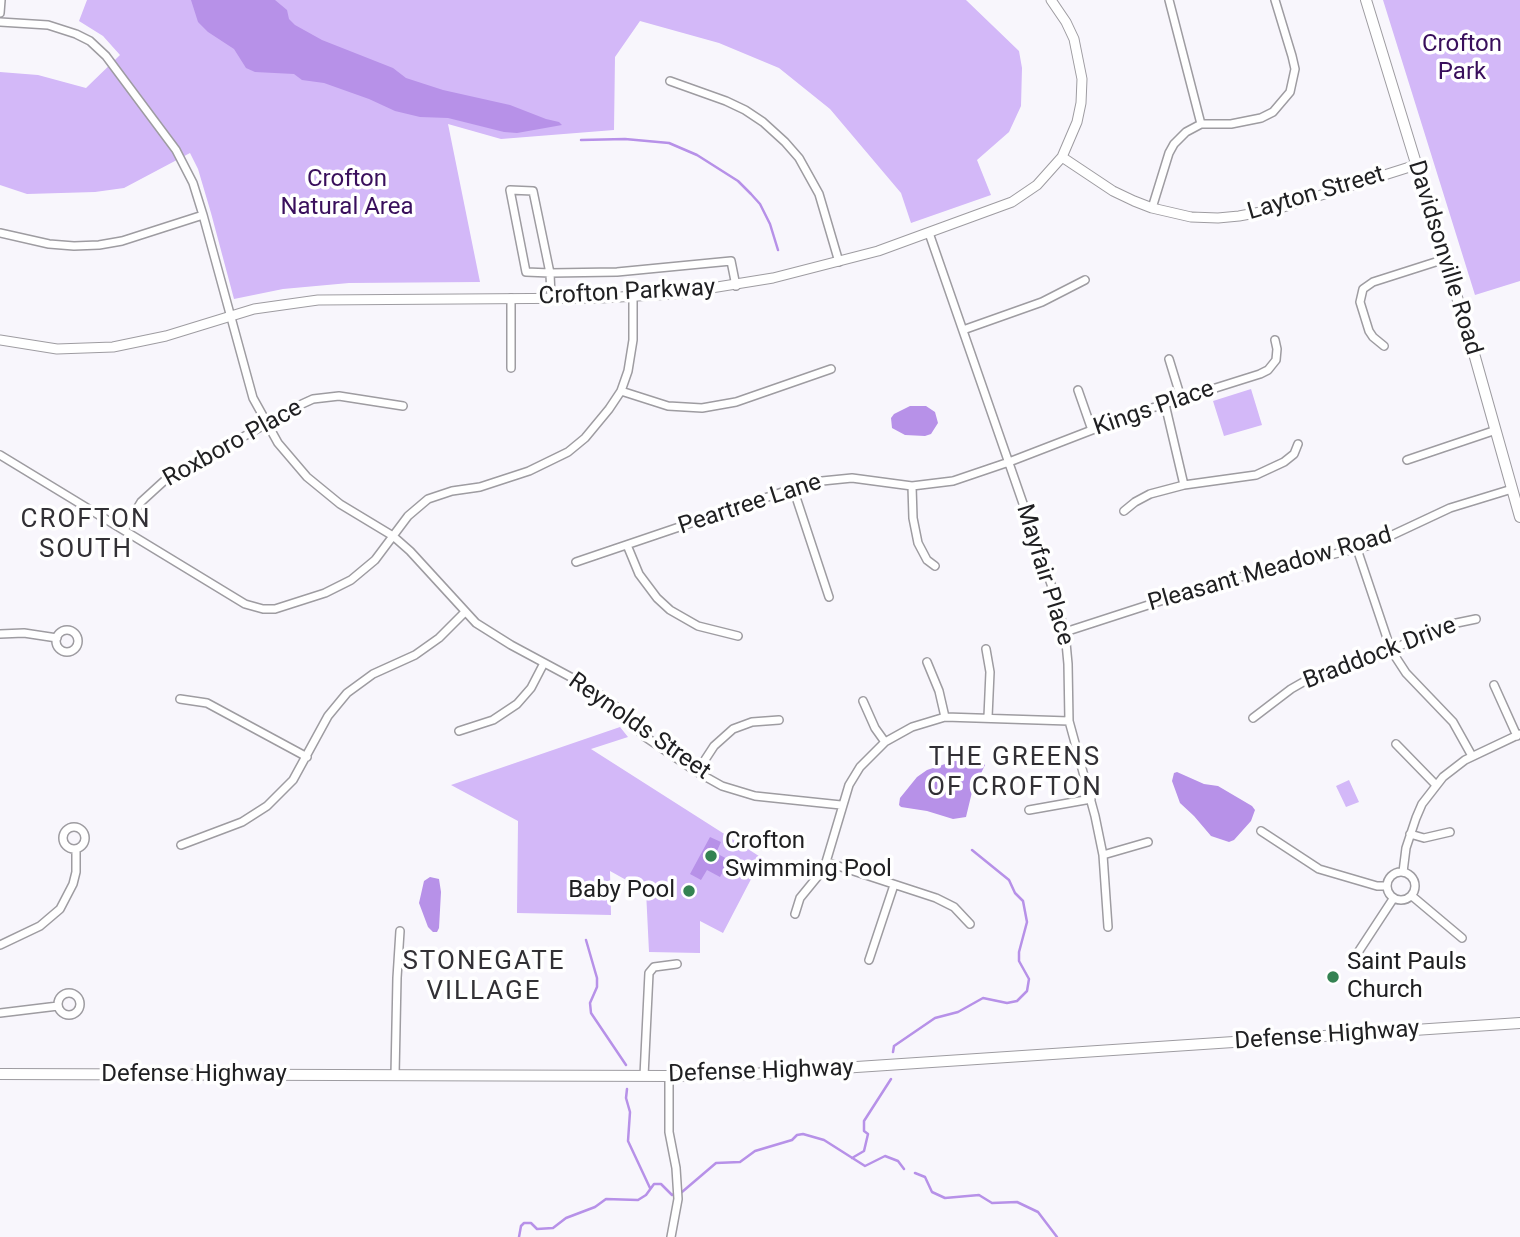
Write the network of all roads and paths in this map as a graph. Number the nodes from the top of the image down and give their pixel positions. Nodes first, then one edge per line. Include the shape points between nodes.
1 (1, 0) edge
2 (1051, 0) edge
3 (1169, 0) edge
4 (1275, 0) edge
5 (1366, 0) edge
6 (0, 13) edge
7 (0, 22) edge
8 (670, 81) dead end
9 (1201, 124) junction
10 (1062, 157) junction
11 (1416, 165) junction
12 (1152, 208) junction
13 (203, 215) junction
14 (0, 233) edge
15 (929, 233) junction
16 (1445, 259) junction
17 (839, 262) junction
18 (550, 273) junction
19 (1085, 280) dead end
20 (736, 286) junction
21 (633, 296) junction
22 (511, 298) junction
23 (551, 298) junction
24 (230, 315) junction
25 (963, 330) junction
26 (0, 340) edge
27 (1275, 340) dead end
28 (1384, 346) dead end
29 (1169, 359) dead end
30 (511, 368) dead end
31 (831, 369) dead end
32 (621, 390) junction
33 (1078, 390) dead end
34 (1181, 398) junction
35 (1165, 404) junction
36 (403, 406) dead end
37 (266, 424) junction
38 (1092, 430) junction
39 (1496, 430) junction
40 (1298, 444) dead end
41 (0, 455) edge
42 (1407, 460) dead end
43 (1009, 462) junction
44 (1184, 485) junction
45 (912, 486) junction
46 (793, 488) junction
47 (1513, 489) junction
48 (1124, 511) dead end
49 (1520, 517) edge
50 (124, 530) junction
51 (393, 536) junction
52 (627, 545) junction
53 (1357, 549) junction
54 (576, 562) dead end
55 (935, 566) dead end
56 (828, 597) dead end
57 (465, 612) junction
58 (1476, 619) dead end
59 (1065, 632) junction
60 (0, 634) edge
61 (738, 636) dead end
62 (57, 638) dead end
63 (986, 649) dead end
64 (1391, 650) junction
65 (927, 662) dead end
66 (544, 663) junction
67 (1494, 685) dead end
68 (180, 699) dead end
69 (863, 701) dead end
70 (945, 717) junction
71 (988, 717) junction
72 (1253, 718) dead end
73 (779, 720) dead end
74 (1069, 720) junction
75 (459, 731) dead end
76 (1518, 735) edge
77 (885, 742) junction
78 (1396, 744) dead end
79 (1472, 756) junction
80 (307, 757) junction
81 (697, 772) junction
82 (1436, 785) junction
83 (1091, 799) junction
84 (841, 805) junction
85 (1029, 810) dead end
86 (1261, 831) dead end
87 (1450, 832) dead end
88 (1410, 834) junction
89 (1148, 842) dead end
90 (181, 845) dead end
91 (76, 850) dead end
92 (1103, 855) junction
93 (825, 862) junction
94 (1403, 872) junction
95 (894, 884) junction
96 (1386, 886) junction
97 (1412, 896) junction
98 (1393, 899) junction
99 (795, 914) dead end
100 (970, 924) dead end
101 (1108, 927) dead end
102 (400, 931) dead end
103 (1462, 938) dead end
104 (0, 945) edge
105 (869, 960) dead end
106 (1353, 960) dead end
107 (677, 964) dead end
108 (58, 1006) dead end
109 (0, 1013) edge
110 (1520, 1023) edge
111 (0, 1074) edge
112 (396, 1075) junction
113 (644, 1076) junction
114 (669, 1076) junction
115 (671, 1237) edge

1 - 6 street
2 - 10 street, Crofton Parkway via 1074,39 1082,79 1077,122
3 - 9 street
4 - 9 street via 1293,56 1290,92 1273,112 1261,118
5 - 11 main road, Davidsonville Road
7 - 13 street, Reynolds Street via 63,29 89,41 106,56 176,150
8 - 17 street via 745,110 785,142 819,194
9 - 12 street via 1174,144
10 - 12 street, Layton Street via 1113,191
10 - 15 street, Crofton Parkway via 1012,202
11 - 12 street, Layton Street via 1259,213 1191,217
11 - 16 main road, Davidsonville Road
13 - 14 street via 99,245 49,244
13 - 24 street, Reynolds Street
15 - 17 street, Crofton Parkway
15 - 25 street, Mayfair Place
16 - 28 street via 1363,289 1360,302 1369,331
16 - 39 main road, Davidsonville Road
17 - 20 street, Crofton Parkway
18 - 18 street via 533,191 510,190 526,272
18 - 20 street via 732,261
18 - 23 street
19 - 25 street via 1042,302
20 - 21 street, Crofton Parkway
21 - 23 street, Crofton Parkway
21 - 32 street via 632,352
22 - 23 street, Crofton Parkway
22 - 24 street, Crofton Parkway via 318,300
22 - 30 street
24 - 26 street, Crofton Parkway via 166,336 113,346 57,348
24 - 37 street, Reynolds Street via 246,377
25 - 43 street, Mayfair Place
27 - 34 street, Kings Place via 1276,360 1268,370
29 - 34 street
31 - 32 street via 736,402 702,408 668,406
32 - 51 street via 598,425 568,452 529,471 428,499
33 - 38 street
34 - 35 street, Kings Place
35 - 38 street, Kings Place
35 - 44 street
36 - 37 street, Roxboro Place via 326,396
37 - 50 street, Roxboro Place via 156,487
37 - 51 street, Reynolds Street via 290,459 322,491
38 - 43 street, Kings Place
39 - 42 street
39 - 47 main road, Davidsonville Road
40 - 44 street via 1294,454 1256,475
41 - 50 street
43 - 45 street, Peartree Lane via 953,481
43 - 59 street, Mayfair Place
44 - 48 street via 1140,498
45 - 46 street, Peartree Lane via 838,478
45 - 55 street via 918,543
46 - 52 street, Peartree Lane
46 - 56 street
47 - 49 main road, Davidsonville Road
47 - 53 street, Pleasant Meadow Road via 1469,501
50 - 51 street via 246,604 263,609 340,587 375,561
51 - 57 street, Reynolds Street
52 - 54 street, Peartree Lane
52 - 61 street via 643,580 670,610 698,626
53 - 59 street, Pleasant Meadow Road via 1216,583
53 - 64 street
57 - 66 street, Reynolds Street via 489,633
57 - 80 street via 415,655 373,674 347,693 328,716
58 - 64 street, Braddock Drive via 1432,630
59 - 74 street, Mayfair Place
60 - 62 street
63 - 71 street
64 - 72 street, Braddock Drive via 1312,677
64 - 79 street via 1406,673 1453,722
65 - 70 street
66 - 75 street via 517,704 493,720
66 - 81 street, Reynolds Street via 603,696 643,736
67 - 76 street
68 - 80 street via 207,703
69 - 77 street
70 - 71 street
70 - 77 street
71 - 74 street
73 - 81 street via 733,729 714,746
74 - 83 street, Mayfair Place
76 - 79 street
77 - 84 street via 860,767
78 - 82 street
79 - 82 street
80 - 90 street via 279,796 255,815
81 - 84 street, Reynolds Street via 755,796
82 - 88 street
83 - 85 street
83 - 92 street, Mayfair Place
84 - 93 street
86 - 96 street via 1319,869
87 - 88 street via 1424,838
88 - 94 street
89 - 92 street
91 - 104 street via 73,884 60,909 40,926
92 - 101 street, Mayfair Place
93 - 95 street
93 - 99 street via 800,898
94 - 96 street via 1391,876
94 - 97 street via 1414,880
95 - 100 street via 954,907
95 - 105 street
96 - 98 street
97 - 98 street via 1404,901
97 - 103 street
98 - 106 street
102 - 112 street
107 - 113 street via 654,967 649,973
108 - 109 street
110 - 114 main road, Defense Highway via 822,1071
111 - 112 main road, Defense Highway
112 - 113 main road, Defense Highway
113 - 114 main road, Defense Highway
114 - 115 street via 669,1132 678,1188

